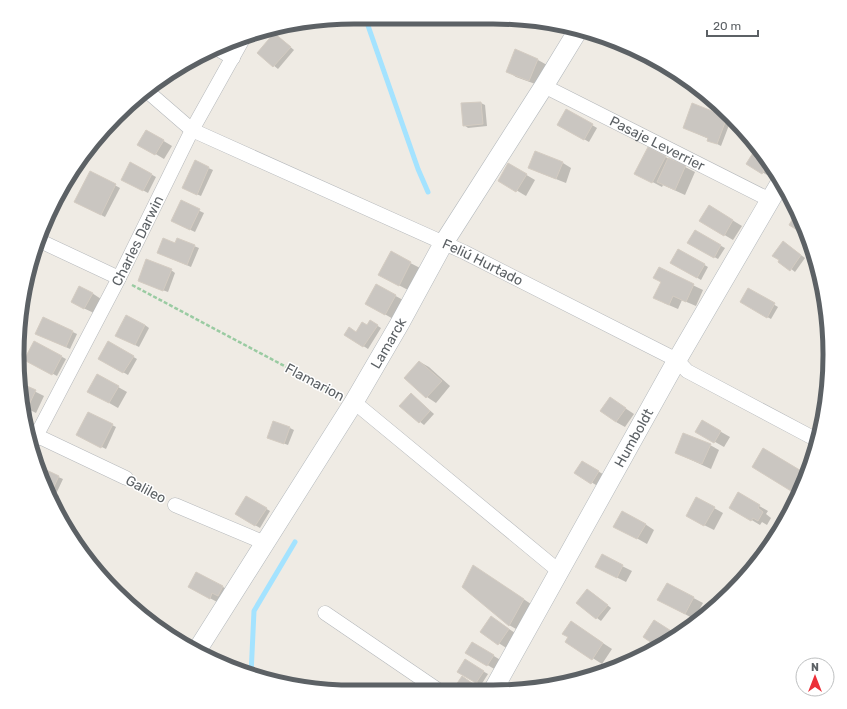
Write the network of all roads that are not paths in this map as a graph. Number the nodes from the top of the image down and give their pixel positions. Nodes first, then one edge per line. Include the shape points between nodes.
1 (576, 34) edge
2 (240, 45) edge
3 (222, 52) edge
4 (233, 58) junction
5 (544, 86) junction
6 (151, 94) edge
7 (192, 130) junction
8 (774, 192) edge
9 (44, 243) edge
10 (443, 244) junction
11 (119, 278) junction
12 (677, 360) junction
13 (354, 402) junction
14 (34, 434) edge
15 (813, 437) edge
16 (35, 438) edge
17 (126, 478) road end
18 (175, 505) road end
19 (265, 543) junction
20 (560, 572) junction
21 (325, 613) dead end
22 (199, 647) edge
23 (431, 685) edge
24 (496, 685) edge

1 - 5 main road, Lamarck
2 - 4 street, Charles Darwin
3 - 4 street
4 - 7 street, Charles Darwin
5 - 8 street, Pasaje Leverrier
5 - 10 main road, Lamarck
6 - 7 street, Feliú Hurtado
7 - 10 street, Feliú Hurtado
7 - 11 street, Charles Darwin
8 - 12 main road, Humboldt
9 - 11 street
10 - 12 street, Feliú Hurtado via 464,252
10 - 13 main road, Lamarck
11 - 14 street, Charles Darwin
12 - 15 street, Feliú Hurtado via 687,371
12 - 20 main road, Humboldt
13 - 19 main road, Lamarck
13 - 20 street, Flamarion
16 - 17 street, Galileo
18 - 19 street, Galileo
19 - 22 main road, Lamarck
20 - 24 main road, Humboldt
21 - 23 street

